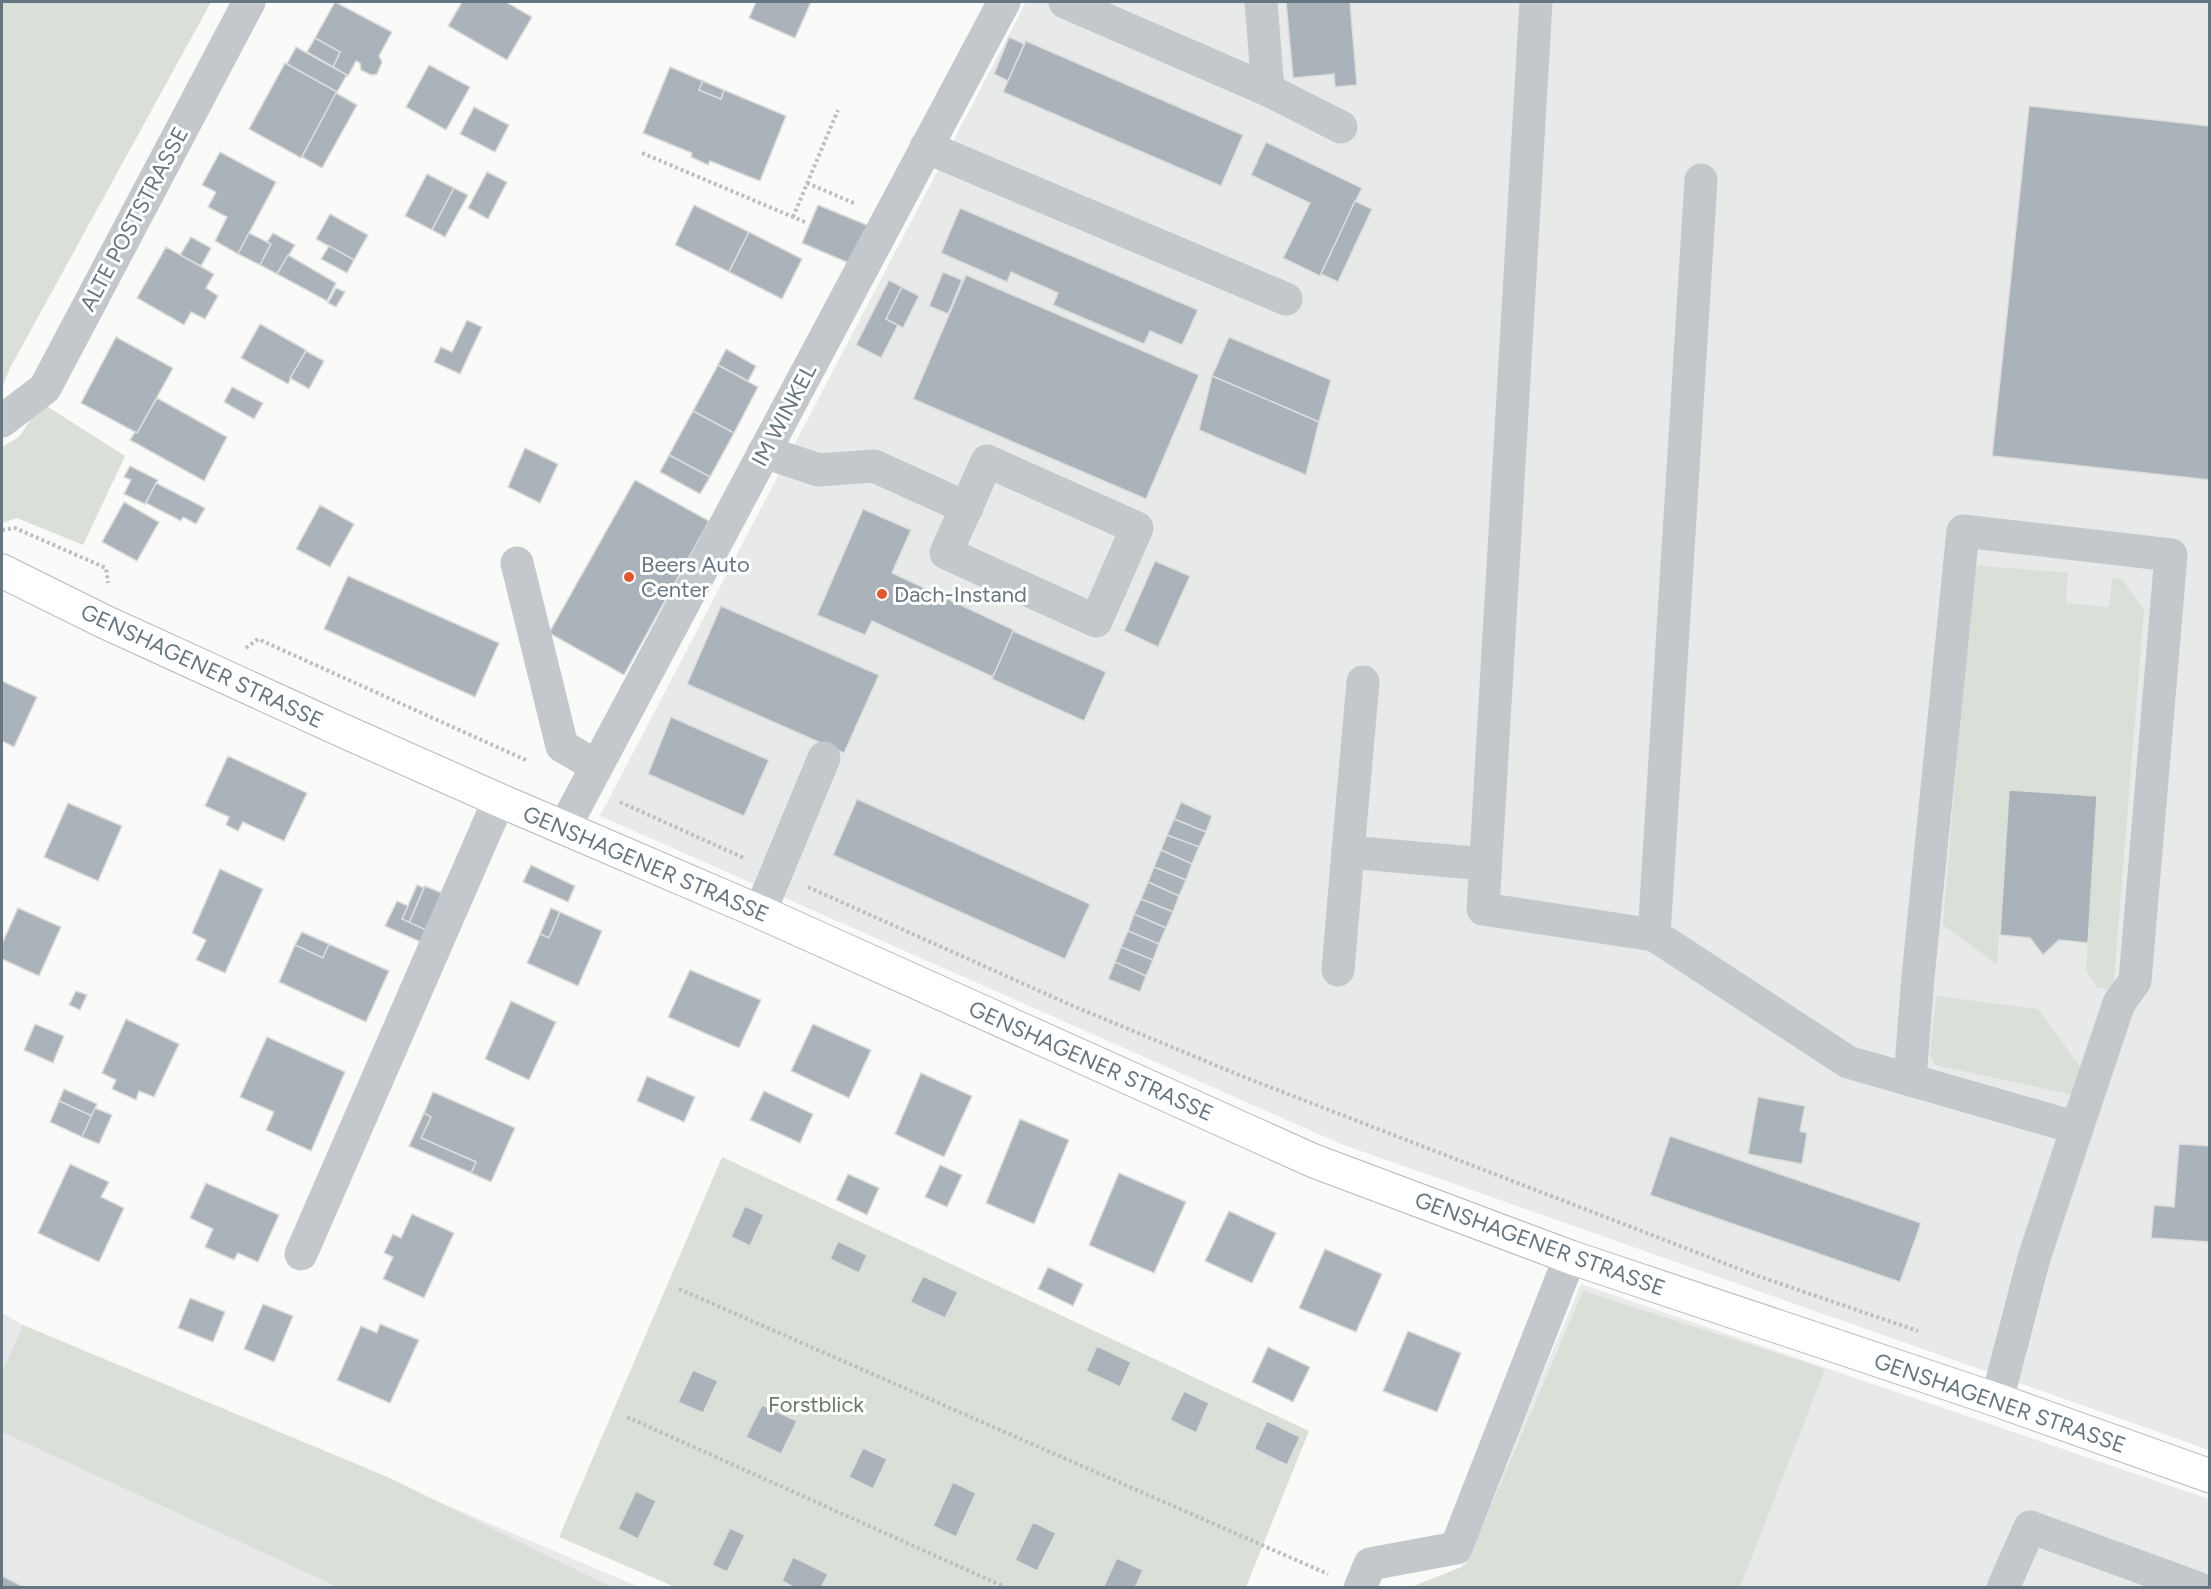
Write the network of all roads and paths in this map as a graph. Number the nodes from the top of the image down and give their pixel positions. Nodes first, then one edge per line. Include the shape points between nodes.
1 (249, 2) edge
2 (1004, 2) edge
3 (1065, 2) edge
4 (1260, 2) edge
5 (1536, 2) edge
6 (1268, 90) junction
7 (838, 110) dead end
8 (1341, 127) dead end
9 (926, 147) junction
10 (642, 153) dead end
11 (1701, 180) dead end
12 (807, 183) junction
13 (793, 217) junction
14 (889, 218) junction
15 (805, 222) dead end
16 (1286, 299) dead end
17 (2, 421) edge
18 (764, 452) junction
19 (967, 508) junction
20 (2, 530) edge
21 (517, 563) dead end
22 (106, 568) dead end
23 (2, 571) edge
24 (258, 639) dead end
25 (1363, 682) dead end
26 (824, 758) dead end
27 (531, 762) dead end
28 (591, 776) junction
29 (499, 800) junction
30 (564, 828) junction
31 (1348, 852) junction
32 (1485, 864) junction
33 (776, 872) junction
34 (760, 912) junction
35 (1654, 935) junction
36 (1338, 970) dead end
37 (1910, 1079) junction
38 (2077, 1128) junction
39 (301, 1254) dead end
40 (1570, 1257) junction
41 (680, 1289) dead end
42 (1919, 1332) dead end
43 (1996, 1400) junction
44 (627, 1417) dead end
45 (2210, 1476) edge
46 (1348, 1583) edge
47 (1007, 1587) edge
48 (2003, 1587) edge
49 (2198, 1587) edge

1 - 17 street, ALTE POSTSTRASSE via 45,388
2 - 9 street, IM WINKEL
3 - 6 street
4 - 6 street
5 - 32 street
6 - 8 street
7 - 12 path
9 - 14 street, IM WINKEL
9 - 16 street
10 - 13 path
11 - 35 street
12 - 13 path
12 - 14 path
13 - 15 path
14 - 18 street, IM WINKEL
18 - 19 street via 819,470 874,466
18 - 28 street, IM WINKEL
19 - 19 street via 987,461 1137,528 1096,621 946,553
20 - 22 path via 15,528
21 - 28 street via 562,746
23 - 29 main road, GENSHAGENER STRASSE via 105,622
24 - 27 path
25 - 31 street
26 - 33 street
28 - 30 street, IM WINKEL
28 - 33 path
29 - 30 main road, GENSHAGENER STRASSE
29 - 39 street
30 - 34 main road, GENSHAGENER STRASSE
31 - 32 street
31 - 36 street
32 - 35 street via 1483,909
33 - 34 street
33 - 42 path via 1063,1001 1244,1077 1755,1275
34 - 40 main road, GENSHAGENER STRASSE via 1314,1161
35 - 37 street via 1848,1062
37 - 38 street
37 - 38 street via 1963,531 2171,555 2135,981 2119,1003
38 - 43 street via 2034,1258
40 - 43 main road, GENSHAGENER STRASSE
40 - 46 street via 1456,1548 1370,1564
41 - 46 path
43 - 45 main road, GENSHAGENER STRASSE
44 - 47 path
48 - 49 street via 2030,1527

